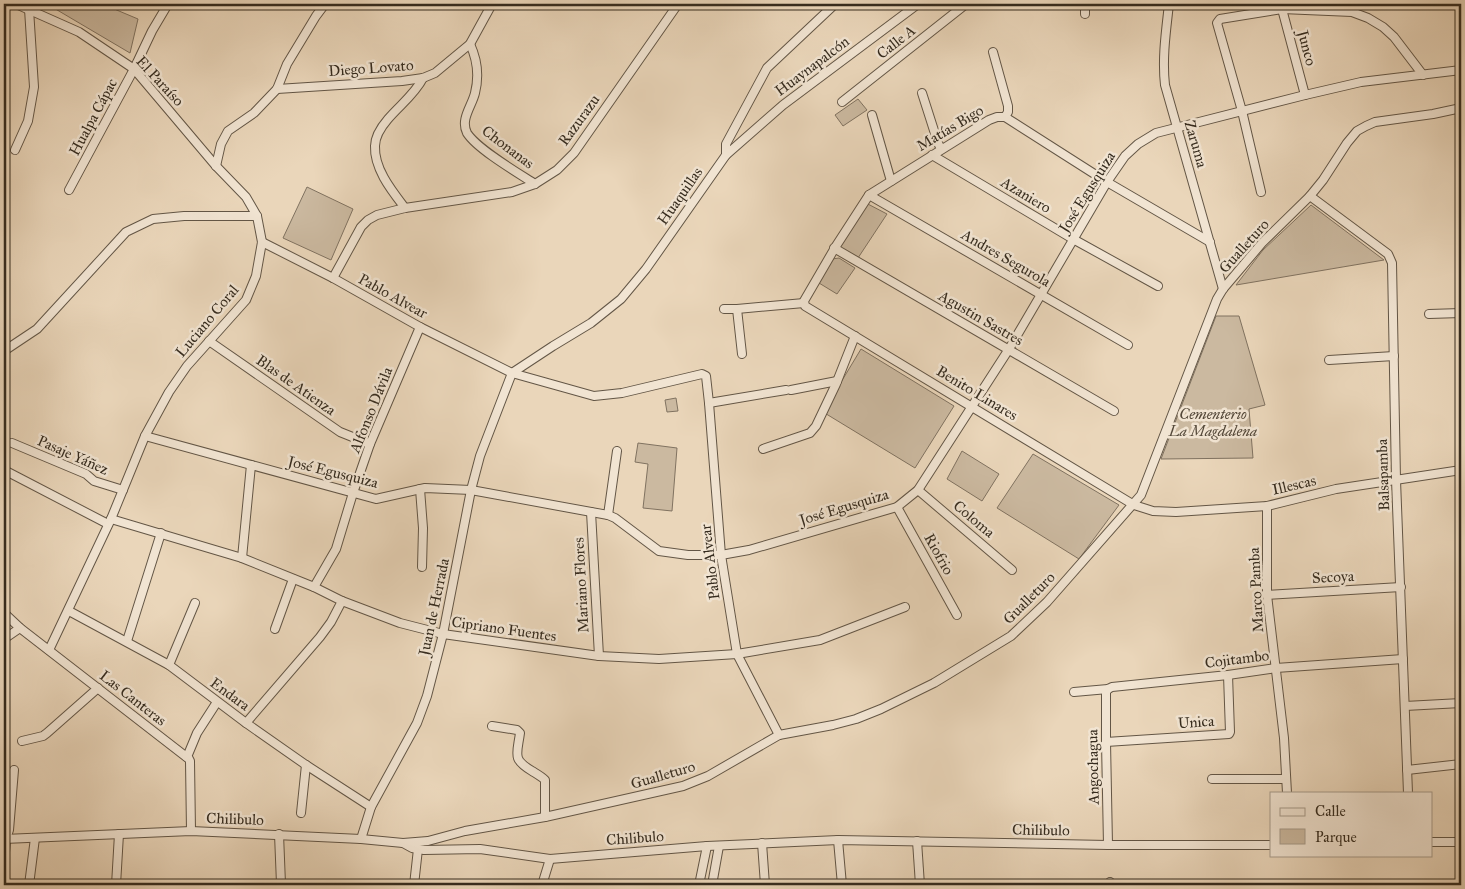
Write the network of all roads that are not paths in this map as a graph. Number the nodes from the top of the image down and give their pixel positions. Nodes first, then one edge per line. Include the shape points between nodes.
1 (16, 4) edge
2 (168, 4) edge
3 (325, 4) edge
4 (492, 4) edge
5 (678, 4) edge
6 (835, 4) edge
7 (918, 4) edge
8 (966, 4) edge
9 (1084, 4) edge
10 (1169, 4) edge
11 (28, 7) edge
12 (1282, 9) junction
13 (1085, 14) dead end
14 (470, 44) junction
15 (993, 52) dead end
16 (134, 69) junction
17 (1461, 70) edge
18 (4, 71) edge
19 (1423, 75) junction
20 (423, 78) junction
21 (277, 89) junction
22 (4, 92) edge
23 (922, 93) dead end
24 (1305, 94) junction
25 (842, 102) dead end
26 (1461, 108) edge
27 (1242, 111) junction
28 (872, 116) dead end
29 (1005, 117) junction
30 (1177, 127) junction
31 (941, 148) junction
32 (15, 150) dead end
33 (726, 155) junction
34 (932, 155) junction
35 (216, 166) junction
36 (891, 181) junction
37 (1107, 182) junction
38 (535, 184) junction
39 (69, 190) dead end
40 (1261, 192) dead end
41 (869, 195) junction
42 (1310, 196) junction
43 (404, 208) junction
44 (257, 216) junction
45 (1073, 239) junction
46 (262, 242) junction
47 (1210, 242) junction
48 (834, 248) junction
49 (333, 278) junction
50 (1158, 286) dead end
51 (1223, 289) junction
52 (1041, 294) junction
53 (804, 305) junction
54 (724, 309) dead end
55 (737, 310) junction
56 (1461, 313) edge
57 (1429, 314) dead end
58 (420, 327) junction
59 (855, 336) junction
60 (209, 341) junction
61 (1128, 345) dead end
62 (1009, 349) junction
63 (4, 351) edge
64 (742, 354) dead end
65 (1394, 356) junction
66 (1329, 360) dead end
67 (512, 373) junction
68 (836, 381) junction
69 (710, 403) junction
70 (972, 406) junction
71 (1114, 411) dead end
72 (145, 436) junction
73 (12, 443) dead end
74 (370, 444) junction
75 (763, 449) dead end
76 (617, 451) dead end
77 (252, 465) junction
78 (4, 470) edge
79 (1461, 470) edge
80 (1396, 480) junction
81 (420, 488) junction
82 (123, 490) junction
83 (471, 490) junction
84 (918, 490) junction
85 (353, 493) junction
86 (1134, 505) junction
87 (1267, 506) junction
88 (896, 507) junction
89 (591, 512) junction
90 (608, 515) junction
91 (110, 522) junction
92 (161, 534) junction
93 (721, 555) junction
94 (242, 558) junction
95 (422, 567) dead end
96 (1012, 570) dead end
97 (293, 579) junction
98 (314, 587) junction
99 (1401, 587) junction
100 (1267, 595) junction
101 (342, 601) junction
102 (194, 604) dead end
103 (905, 607) dead end
104 (69, 611) junction
105 (4, 613) edge
106 (957, 615) dead end
107 (20, 628) junction
108 (275, 628) dead end
109 (444, 634) junction
110 (4, 639) edge
111 (127, 641) junction
112 (50, 650) junction
113 (737, 654) junction
114 (599, 656) junction
115 (1404, 659) junction
116 (169, 665) junction
117 (1276, 668) junction
118 (1228, 675) junction
119 (98, 688) junction
120 (1108, 690) junction
121 (1074, 692) dead end
122 (217, 702) junction
123 (1461, 703) edge
124 (1405, 706) junction
125 (246, 723) junction
126 (492, 726) dead end
127 (779, 735) junction
128 (22, 741) dead end
129 (1106, 742) junction
130 (187, 756) junction
131 (306, 764) junction
132 (1461, 764) edge
133 (14, 770) dead end
134 (1408, 770) junction
135 (1212, 779) dead end
136 (1286, 779) junction
137 (1286, 792) edge
138 (1408, 792) edge
139 (371, 807) junction
140 (301, 813) dead end
141 (545, 817) junction
142 (191, 831) junction
143 (119, 834) junction
144 (279, 834) junction
145 (35, 838) junction
146 (5, 839) edge
147 (361, 839) junction
148 (838, 840) junction
149 (917, 841) junction
150 (403, 842) junction
151 (1432, 842) edge
152 (1461, 842) edge
153 (762, 843) junction
154 (1108, 845) junction
155 (1270, 845) edge
156 (707, 846) junction
157 (719, 846) junction
158 (418, 849) junction
159 (550, 859) junction
160 (4, 865) edge
161 (281, 884) dead end
162 (29, 885) edge
163 (116, 885) edge
164 (414, 885) edge
165 (542, 885) edge
166 (700, 885) edge
167 (712, 885) edge
168 (765, 885) edge
169 (842, 885) edge
170 (920, 885) edge

1 - 11 street, El Paraíso
2 - 16 street, Hualpa Cápac
3 - 21 street via 287,64
4 - 14 street, Diego Lovato
5 - 38 street, Razurazu via 574,153
6 - 33 street, Huaquillas via 767,68 726,144
7 - 33 street, Huaynapalcón via 783,105
8 - 25 street, Calle A
9 - 13 street
10 - 30 street, Zaruma via 1164,71
11 - 16 street, El Paraíso via 79,32
11 - 32 street via 34,87 28,121
12 - 19 street via 1352,12 1368,18 1394,37
12 - 24 street, Junco
12 - 27 street via 1220,19 1217,23
14 - 20 street, Diego Lovato via 436,72
14 - 38 street, Chonanas via 475,54 477,73 475,93 464,120 468,134 497,159
15 - 29 street via 1008,106
16 - 35 street, El Paraíso
16 - 39 street, Hualpa Cápac
17 - 19 street, José Egusquiza
18 - 22 street
19 - 24 street, José Egusquiza via 1361,82
20 - 21 street, Diego Lovato
20 - 43 street via 418,88 387,120 378,133 375,146 382,174
21 - 35 street via 254,113 228,131
23 - 31 street
24 - 27 street, José Egusquiza
26 - 42 street, Gualleturo via 1375,122 1357,131
27 - 30 street, José Egusquiza
27 - 40 street
28 - 36 street
29 - 31 street, Matías Bigo via 989,120
29 - 37 street, Matías Bigo
30 - 37 street, José Egusquiza via 1156,133 1138,144
30 - 47 street, Zaruma
31 - 34 street, Matías Bigo
33 - 67 street, Huaquillas via 646,269 621,299 591,323
34 - 36 street, Matías Bigo
34 - 45 street, Azaniero
35 - 44 street, Luciano Coral via 246,197
36 - 41 street, Matías Bigo
37 - 45 street, José Egusquiza
37 - 47 street, Matías Bigo
38 - 43 street, Razurazu via 512,192
41 - 48 street, Matías Bigo
41 - 52 street, Andres Segurola
42 - 51 street, Gualleturo via 1262,243
42 - 65 street, Balsapamba via 1391,258
43 - 49 street, Razurazu via 368,220
44 - 46 street, Luciano Coral
44 - 63 street via 153,219 126,232 37,329
45 - 50 street, Azaniero
45 - 52 street, José Egusquiza
46 - 49 street, Pablo Alvear
46 - 60 street, Luciano Coral via 256,276 246,300
47 - 51 street, Zaruma
48 - 53 street, Matías Bigo
48 - 62 street, Agustin Sastres
49 - 58 street, Pablo Alvear
51 - 86 street, Gualleturo via 1141,495
52 - 61 street, Andres Segurola
52 - 62 street, José Egusquiza
53 - 55 street
53 - 59 street, Benito Linares
54 - 55 street
55 - 64 street
56 - 57 street
58 - 67 street, Pablo Alvear
58 - 74 street, Alfonso Dávila
59 - 68 street
59 - 70 street, Benito Linares
60 - 72 street, Luciano Coral via 169,392
60 - 74 street, Blas de Atienza via 340,432
62 - 70 street, José Egusquiza
62 - 71 street, Agustin Sastres
65 - 66 street
65 - 80 street, Balsapamba
67 - 69 street, Pablo Alvear via 594,396 622,394 702,374 706,376
67 - 83 street, Juan de Herrada via 480,456
68 - 69 street
68 - 75 street via 810,433
69 - 93 street, Pablo Alvear
70 - 84 street, José Egusquiza
70 - 86 street, Benito Linares
72 - 77 street, José Egusquiza
72 - 82 street, Luciano Coral
73 - 82 street, Pasaje Yáñez via 86,474 94,481
74 - 85 street, Alfonso Dávila
76 - 90 street
77 - 85 street, José Egusquiza
77 - 94 street
78 - 91 street, Cipriano Fuentes
79 - 80 street, Illescas
80 - 87 street, Illescas via 1336,489
80 - 99 street, Balsapamba
81 - 83 street, José Egusquiza
81 - 85 street, José Egusquiza via 380,499
81 - 95 street
82 - 91 street, Luciano Coral
83 - 89 street, José Egusquiza
83 - 109 street, Juan de Herrada
84 - 88 street, José Egusquiza
84 - 96 street, Coloma
85 - 98 street, Alfonso Dávila via 336,549
86 - 87 street, Illescas via 1153,511 1176,512
86 - 127 street, Gualleturo via 1047,602 1011,636 934,683 881,709 833,725
87 - 100 street, Marco Pamba
88 - 93 street, José Egusquiza
88 - 106 street, Riofrio
89 - 90 street, José Egusquiza
89 - 114 street, Mariano Flores
90 - 93 street, José Egusquiza via 658,551
91 - 92 street, Cipriano Fuentes
91 - 104 street, Luciano Coral
92 - 94 street, Cipriano Fuentes
92 - 111 street
93 - 113 street, Pablo Alvear
94 - 97 street, Cipriano Fuentes
97 - 98 street, Cipriano Fuentes
97 - 108 street
98 - 101 street, Cipriano Fuentes
99 - 100 street, Secoya
99 - 115 street, Balsapamba
100 - 117 street, Marco Pamba
101 - 109 street, Cipriano Fuentes via 400,623
101 - 125 street via 320,637
102 - 116 street
103 - 113 street, Cipriano Fuentes via 820,640
104 - 111 street, Endara
104 - 112 street, Luciano Coral
105 - 107 street, Las Canteras
107 - 110 street
107 - 112 street, Las Canteras
109 - 114 street, Cipriano Fuentes
109 - 139 street, Juan de Herrada via 417,724
111 - 116 street, Endara
112 - 119 street, Las Canteras
113 - 114 street, Cipriano Fuentes via 659,658
113 - 127 street, Pablo Alvear
115 - 117 street, Cojitambo
115 - 124 street, Balsapamba
116 - 122 street, Endara
117 - 118 street, Cojitambo
117 - 136 street, Marco Pamba
118 - 120 street, Cojitambo
118 - 129 street, Unica via 1229,734
119 - 128 street via 43,736
119 - 130 street, Las Canteras
120 - 121 street, Cojitambo
120 - 129 street, Angochagua
122 - 125 street, Endara
122 - 130 street via 196,733
123 - 124 street
124 - 134 street, Balsapamba
125 - 131 street, Endara
126 - 141 street via 517,730 520,734 517,754 520,764 545,780
127 - 141 street, Gualleturo via 708,776 683,786
129 - 154 street, Angochagua
130 - 142 street via 190,761
131 - 139 street, Endara
131 - 140 street
132 - 134 street
133 - 146 street via 9,830
134 - 138 street, Balsapamba
135 - 136 street
136 - 137 street, Marco Pamba
139 - 147 street, Juan de Herrada
141 - 150 street, Gualleturo via 428,841
142 - 143 street, Chilibulo
142 - 144 street, Chilibulo
143 - 145 street, Chilibulo
143 - 163 street
144 - 147 street, Chilibulo
144 - 161 street
145 - 146 street, Chilibulo
145 - 162 street
146 - 160 street
147 - 150 street, Chilibulo
148 - 149 street, Chilibulo
148 - 153 street, Chilibulo
148 - 169 street
149 - 154 street, Chilibulo
149 - 170 street
150 - 158 street, Chilibulo
151 - 152 street
153 - 157 street, Chilibulo
153 - 168 street
154 - 155 street, Chilibulo
156 - 157 street, Chilibulo
156 - 159 street, Chilibulo
156 - 166 street
157 - 167 street
158 - 159 street, Chilibulo via 480,849
158 - 164 street
159 - 165 street

